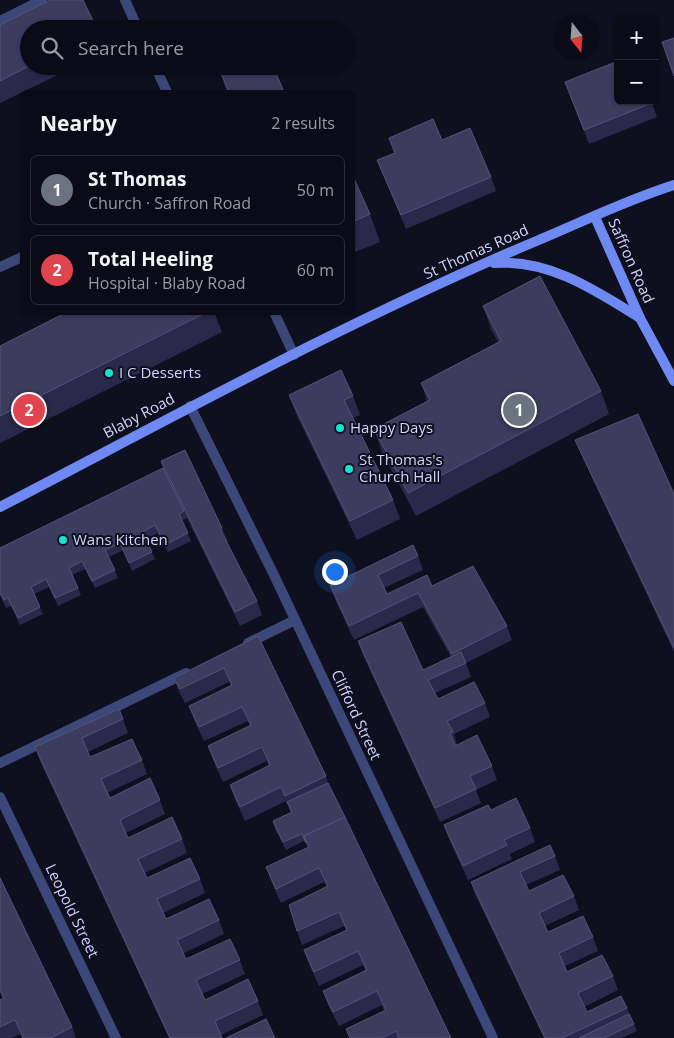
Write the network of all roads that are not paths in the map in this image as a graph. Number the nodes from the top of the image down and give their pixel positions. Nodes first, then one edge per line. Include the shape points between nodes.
1 (42, 0) edge
2 (126, 0) edge
3 (134, 20) edge
4 (0, 21) edge
5 (160, 75) edge
6 (167, 90) edge
7 (674, 185) edge
8 (595, 217) junction
9 (20, 258) edge
10 (482, 264) junction
11 (0, 267) edge
12 (275, 315) edge
13 (640, 318) junction
14 (294, 355) junction
15 (674, 381) edge
16 (190, 406) junction
17 (0, 507) edge
18 (295, 620) junction
19 (241, 646) edge
20 (196, 668) edge
21 (0, 763) edge
22 (0, 797) edge
23 (116, 1038) edge
24 (493, 1038) edge

1 - 4 street
2 - 3 street
5 - 6 street
7 - 8 main road, St Thomas Road
8 - 10 main road, St Thomas Road
8 - 13 main road, Saffron Road
9 - 11 street
10 - 13 main road, Saffron Road via 513,262 555,271 577,280
10 - 14 main road, St Thomas Road
12 - 14 street
13 - 15 main road, Saffron Road
14 - 16 main road, Blaby Road
16 - 17 main road, Blaby Road
16 - 18 street, Clifford Street
18 - 19 street
18 - 24 street, Clifford Street
20 - 21 street
22 - 23 street, Leopold Street

